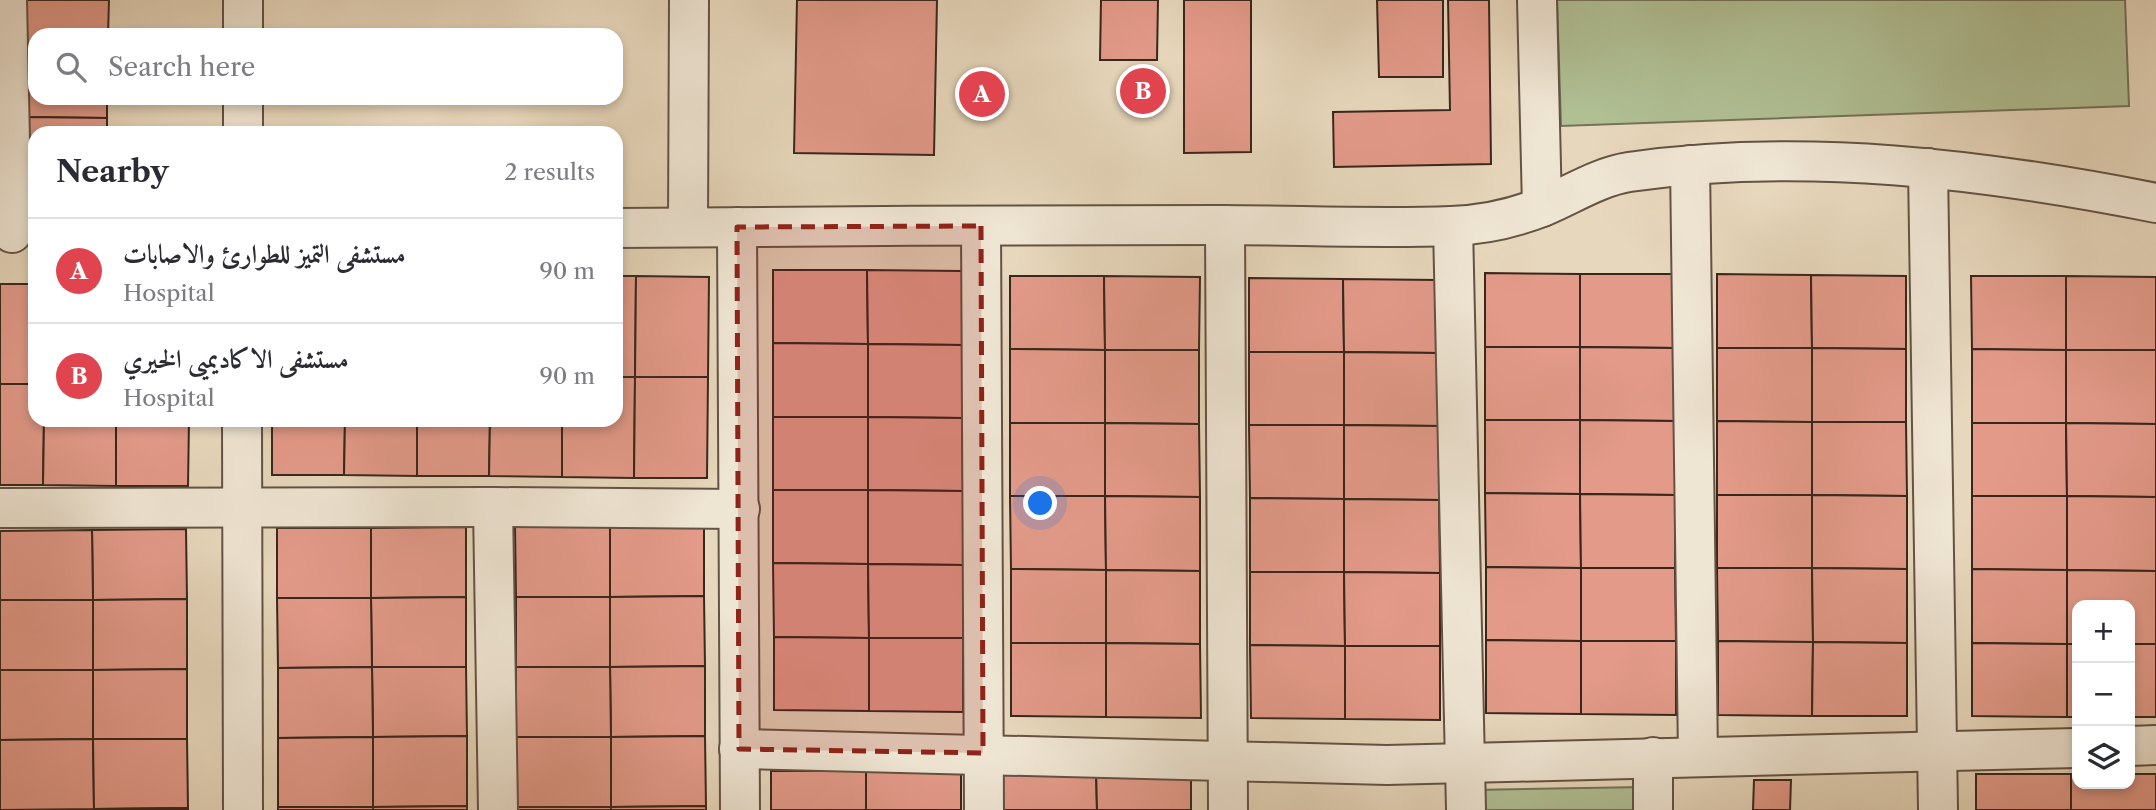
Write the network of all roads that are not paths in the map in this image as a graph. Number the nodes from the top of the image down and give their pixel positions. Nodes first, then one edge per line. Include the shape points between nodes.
1 (7, 0) edge
2 (243, 0) edge
3 (689, 0) edge
4 (1537, 0) edge
5 (243, 28) edge
6 (243, 105) edge
7 (243, 126) edge
8 (1690, 165) junction
9 (1928, 168) junction
10 (2156, 203) edge
11 (1542, 207) junction
12 (1225, 225) junction
13 (981, 226) junction
14 (1453, 226) junction
15 (688, 227) junction
16 (737, 227) junction
17 (623, 228) edge
18 (16, 233) edge
19 (242, 427) edge
20 (242, 507) junction
21 (493, 507) junction
22 (0, 508) edge
23 (740, 509) junction
24 (2135, 746) edge
25 (2156, 746) edge
26 (2072, 748) edge
27 (739, 749) junction
28 (1937, 752) junction
29 (983, 753) junction
30 (1698, 756) junction
31 (1653, 757) junction
32 (1228, 761) junction
33 (1465, 764) junction
34 (243, 810) edge
35 (498, 810) edge
36 (740, 810) edge
37 (984, 810) edge
38 (1228, 810) edge
39 (1465, 810) edge
40 (1653, 810) edge
41 (1938, 810) edge

1 - 18 street
2 - 5 street
3 - 15 street
4 - 11 street
6 - 7 street
8 - 9 street via 1790,162
8 - 11 street via 1623,173
8 - 30 street
9 - 10 street
9 - 28 street
11 - 14 street
12 - 13 street
12 - 14 street
12 - 32 street
13 - 16 street
13 - 29 street
14 - 33 street
15 - 16 street
15 - 17 street
16 - 23 street
19 - 20 street
20 - 21 street
20 - 22 street
20 - 34 street
21 - 23 street
21 - 35 street
23 - 27 street
24 - 25 street
26 - 28 street
27 - 29 street
27 - 36 street
28 - 30 street
28 - 41 street
29 - 32 street
29 - 37 street
30 - 31 street
31 - 33 street
31 - 40 street
32 - 33 street
32 - 38 street
33 - 39 street

